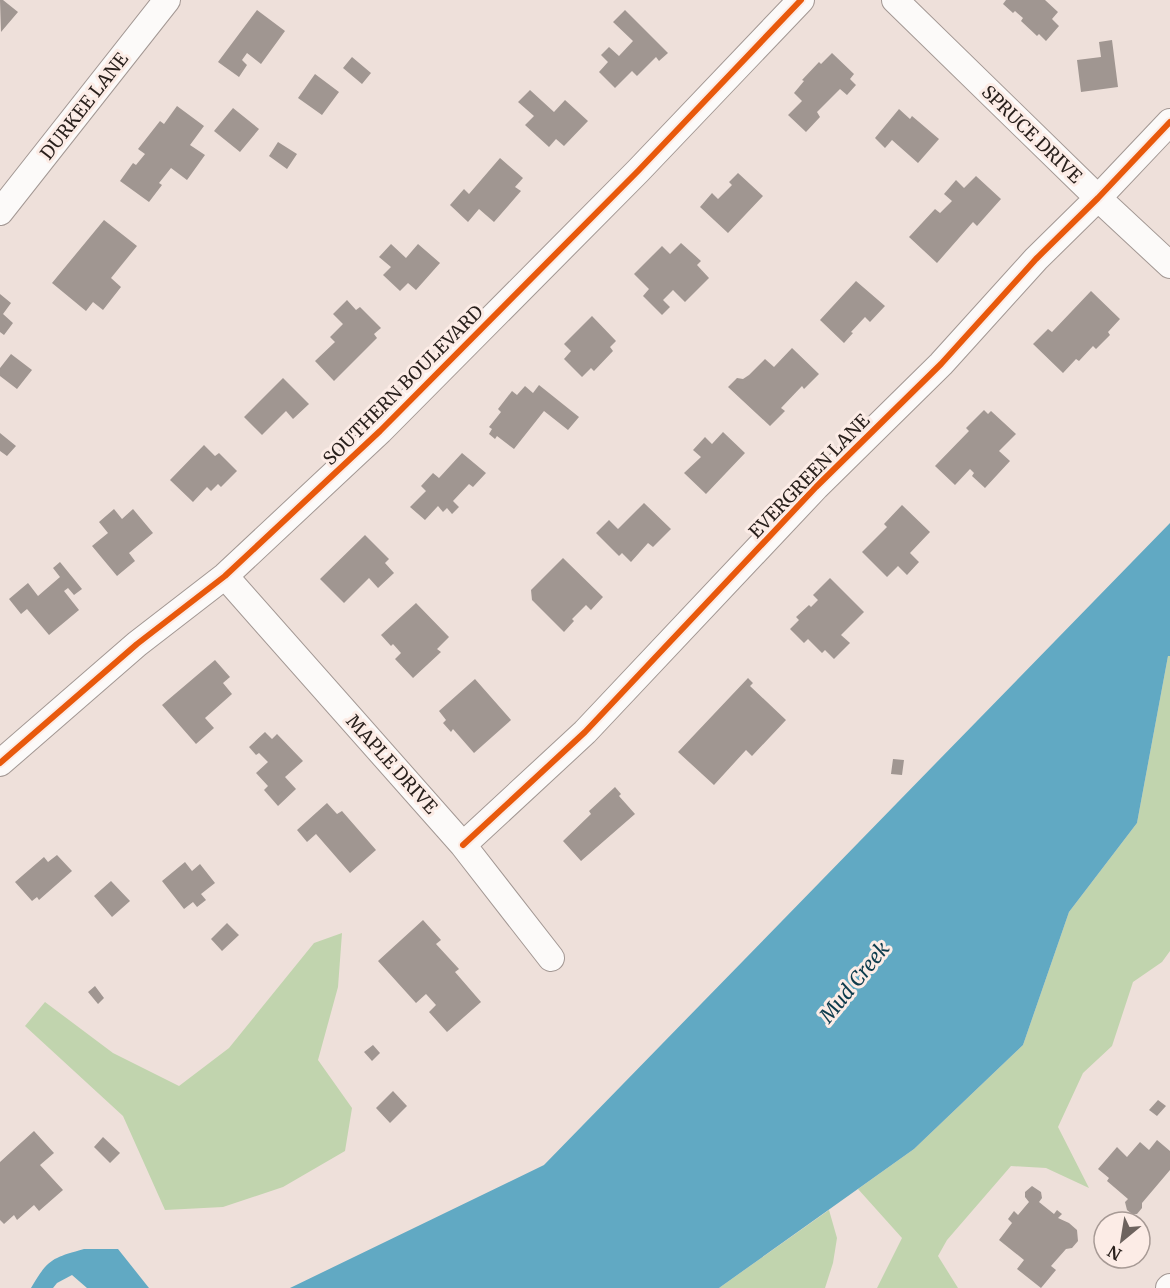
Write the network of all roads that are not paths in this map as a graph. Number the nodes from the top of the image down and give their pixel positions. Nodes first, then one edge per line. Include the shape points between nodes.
1 (167, 0) edge
2 (801, 0) edge
3 (895, 0) edge
4 (1170, 123) edge
5 (1098, 198) junction
6 (0, 212) edge
7 (1170, 265) edge
8 (225, 576) junction
9 (0, 763) edge
10 (463, 845) junction
11 (551, 958) dead end

1 - 6 street, DURKEE LANE
2 - 8 street, SOUTHERN BOULEVARD via 380,431
3 - 5 street, SPRUCE DRIVE
4 - 5 street, EVERGREEN LANE
5 - 7 street, SPRUCE DRIVE
5 - 10 street, EVERGREEN LANE via 1036,259 941,364 816,487 585,732
8 - 9 street, SOUTHERN BOULEVARD via 137,644
8 - 10 street, MAPLE DRIVE
10 - 11 street, MAPLE DRIVE

